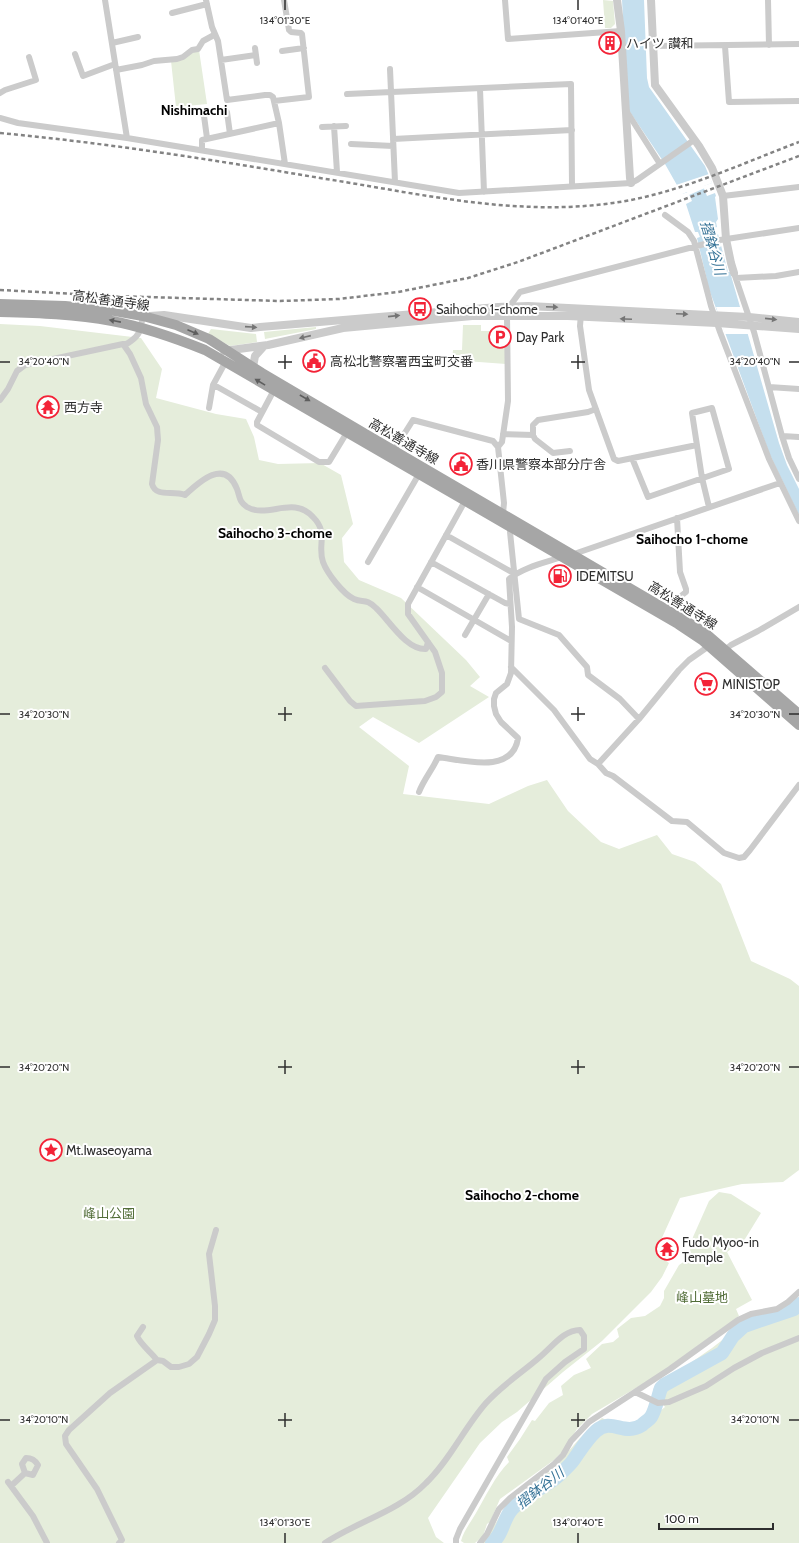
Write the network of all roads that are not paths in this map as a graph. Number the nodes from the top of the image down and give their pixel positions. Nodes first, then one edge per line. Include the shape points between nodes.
1 (105, 0) edge
2 (284, 0) edge
3 (505, 0) edge
4 (513, 0) edge
5 (617, 0) edge
6 (651, 0) edge
7 (768, 0) edge
8 (207, 2) edge
9 (172, 13) dead end
10 (621, 31) junction
11 (214, 35) junction
12 (138, 37) dead end
13 (112, 43) junction
14 (799, 44) edge
15 (769, 45) junction
16 (653, 46) junction
17 (725, 46) junction
18 (304, 48) junction
19 (282, 51) dead end
20 (75, 54) dead end
21 (30, 57) dead end
22 (221, 60) junction
23 (257, 62) dead end
24 (116, 67) junction
25 (390, 69) dead end
26 (480, 89) junction
27 (391, 92) junction
28 (0, 93) edge
29 (347, 94) dead end
30 (274, 101) junction
31 (799, 101) edge
32 (625, 108) junction
33 (227, 112) dead end
34 (204, 116) dead end
35 (0, 118) edge
36 (279, 123) junction
37 (322, 126) dead end
38 (334, 126) junction
39 (346, 126) dead end
40 (572, 130) junction
41 (230, 134) junction
42 (482, 134) junction
43 (127, 138) junction
44 (208, 138) junction
45 (393, 139) junction
46 (691, 141) junction
47 (351, 144) dead end
48 (393, 146) junction
49 (202, 150) junction
50 (661, 163) junction
51 (285, 164) junction
52 (337, 172) junction
53 (395, 182) junction
54 (631, 183) junction
55 (572, 185) junction
56 (799, 187) edge
57 (484, 192) junction
58 (723, 196) junction
59 (665, 215) dead end
60 (799, 228) edge
61 (723, 240) junction
62 (697, 246) junction
63 (799, 272) edge
64 (735, 275) junction
65 (0, 304) edge
66 (510, 306) junction
67 (0, 312) edge
68 (581, 312) junction
69 (143, 316) junction
70 (507, 316) junction
71 (718, 319) junction
72 (748, 321) junction
73 (799, 322) edge
74 (140, 327) junction
75 (799, 329) edge
76 (123, 344) junction
77 (264, 346) junction
78 (205, 350) junction
79 (227, 351) junction
80 (226, 361) junction
81 (253, 367) junction
82 (214, 384) junction
83 (769, 387) junction
84 (799, 389) edge
85 (274, 390) junction
86 (0, 400) edge
87 (209, 408) dead end
88 (596, 409) junction
89 (262, 412) junction
90 (349, 428) junction
91 (503, 434) junction
92 (533, 435) junction
93 (782, 436) junction
94 (799, 437) edge
95 (697, 445) junction
96 (498, 447) junction
97 (394, 450) junction
98 (570, 451) dead end
99 (632, 458) junction
100 (419, 474) junction
101 (702, 478) junction
102 (799, 479) edge
103 (780, 483) junction
104 (465, 501) junction
105 (709, 507) junction
106 (503, 513) junction
107 (677, 518) junction
108 (799, 521) edge
109 (512, 528) junction
110 (446, 535) junction
111 (573, 554) junction
112 (563, 557) junction
113 (368, 562) dead end
114 (432, 562) junction
115 (515, 574) junction
116 (417, 587) junction
117 (489, 594) junction
118 (510, 604) junction
119 (799, 608) edge
120 (668, 610) junction
121 (474, 620) junction
122 (465, 635) dead end
123 (511, 641) junction
124 (428, 642) junction
125 (709, 646) junction
126 (726, 649) junction
127 (511, 667) junction
128 (325, 668) dead end
129 (799, 714) edge
130 (639, 719) junction
131 (799, 724) edge
132 (598, 764) junction
133 (799, 785) edge
134 (419, 792) dead end
135 (216, 1230) dead end
136 (799, 1292) edge
137 (143, 1327) dead end
138 (799, 1338) edge
139 (157, 1360) junction
140 (636, 1392) junction
141 (25, 1473) dead end
142 (47, 1543) edge
143 (119, 1543) edge
144 (325, 1543) edge
145 (456, 1543) edge
146 (480, 1543) edge

1 - 13 street
2 - 18 street via 288,30 302,34
3 - 4 street
3 - 10 street via 508,39
5 - 10 street
6 - 16 street
7 - 15 street
8 - 9 street
8 - 11 street
10 - 32 street
11 - 22 street via 218,41
11 - 24 street via 203,41 198,49 177,59
12 - 13 street
13 - 24 street
14 - 15 street
15 - 17 street
16 - 17 street
16 - 46 street via 655,85
17 - 31 street via 729,102
18 - 19 street
18 - 30 street via 309,97
20 - 24 street via 83,76
21 - 28 street via 36,80
22 - 23 street via 256,52
22 - 30 street via 227,100 270,95
24 - 43 street
25 - 27 street
26 - 27 street
26 - 40 street via 571,84
26 - 42 street
27 - 29 street
27 - 45 street
30 - 36 street
32 - 50 street
32 - 54 street
33 - 41 street
34 - 44 street
35 - 43 street via 18,123
36 - 41 street
36 - 51 street
37 - 38 street
38 - 39 street
38 - 52 street
40 - 42 street
40 - 55 street
41 - 44 street
42 - 45 street
42 - 57 street
43 - 49 street
44 - 49 street via 202,140
45 - 48 street
46 - 50 street
46 - 58 street via 708,160
47 - 48 street
48 - 53 street
49 - 51 street
50 - 54 street
51 - 52 street
52 - 53 street
53 - 57 street via 459,193
54 - 55 street
55 - 57 street
56 - 58 street
58 - 61 street
59 - 62 street via 688,232
60 - 61 street
61 - 62 street
61 - 64 street
62 - 66 street via 520,292
62 - 71 street
63 - 64 street via 776,276
64 - 72 street
65 - 69 main road, 高松善通寺線 via 66,306
66 -> 68 street
69 -> 66 street via 164,315 251,328
66 - 70 street
74 -> 67 main road, 高松善通寺線 via 88,317
68 - 70 street
68 - 71 street
68 - 88 street via 580,326 589,390
69 - 74 street
69 -> 79 main road, 高松善通寺線 via 194,332
70 -> 77 street via 472,316 343,328
70 - 91 street via 508,401
71 - 72 street
71 - 103 street
72 -> 73 street
72 - 75 street
72 - 83 street
74 - 76 street via 140,333 136,338
74 - 78 main road, 高松善通寺線
76 - 86 street via 26,365 18,371
76 - 124 street via 141,378 146,404 157,427 158,440 152,484 157,492 185,495 204,478 220,474 233,481 240,500 246,507 257,511 289,506 301,509 312,516 320,527 323,562 342,590 354,599 366,600 405,640 419,649 426,648
77 - 79 street
77 - 81 street via 255,356
78 - 79 street
78 - 80 main road, 高松善通寺線
79 - 81 main road, 高松善通寺線
80 - 82 street
85 -> 80 main road, 高松善通寺線
81 -> 90 main road, 高松善通寺線
82 - 87 street
82 - 89 street
83 - 84 street
83 - 93 street
85 - 89 street
85 - 90 main road, 高松善通寺線
88 - 92 street via 538,420 533,424
88 - 99 street via 614,459 618,461
89 - 90 street via 257,422 258,427 322,463 329,462
90 - 97 main road, 高松善通寺線
90 - 100 main road, 高松善通寺線
91 - 92 street
91 - 96 street
92 - 98 street via 553,453
93 - 94 street
93 - 102 street
95 - 99 street
95 - 101 street
95 - 101 street via 692,413 712,408 729,469
96 - 97 street via 493,441 414,420
96 - 106 street
97 - 106 main road, 高松善通寺線
99 - 101 street via 648,497
100 - 104 main road, 高松善通寺線
100 - 113 street
101 - 105 street
103 - 105 street
103 - 108 street
104 - 109 main road, 高松善通寺線
104 - 110 street
105 - 107 street
106 - 111 main road, 高松善通寺線
107 - 111 street
107 - 120 street via 680,572 686,592 672,603
109 - 112 main road, 高松善通寺線
109 - 115 street via 510,532
110 - 114 street
110 - 115 street
111 - 112 street
111 - 120 main road, 高松善通寺線
112 - 115 street
112 - 125 main road, 高松善通寺線 via 678,624
114 - 116 street
114 - 117 street
115 - 118 street via 509,579
115 - 130 street via 519,618 559,634 587,667 588,675 620,699
116 - 121 street
116 - 124 street via 408,604 408,614
117 - 118 street
117 - 121 street
118 - 123 street
119 - 126 street
120 - 126 main road, 高松善通寺線 via 703,631
121 - 122 street
121 - 123 street
123 - 127 street
124 - 128 street via 435,652 442,673 442,692 424,701 356,706 350,702
125 - 130 street via 688,660
125 - 131 main road, 高松善通寺線
126 - 129 main road, 高松善通寺線
127 - 132 street via 554,710 590,759
127 - 134 street via 507,684 494,698 496,714 518,738 510,756 490,763 438,757
130 - 132 street
132 - 133 street via 606,773 672,821 687,822 724,853 739,858 744,857 750,850
135 - 139 street via 208,1254 215,1306 209,1334 197,1357 189,1364 171,1367
136 - 140 street via 777,1309 751,1314 738,1320
137 - 139 street via 137,1336
138 - 140 street via 762,1353 706,1386 668,1402 656,1403
139 - 143 street via 110,1393 68,1430 65,1436 66,1444 97,1489 122,1540
140 - 146 street via 589,1422 554,1464 510,1498 499,1509
141 - 142 street via 10,1484 33,1516
144 - 145 street via 340,1533 395,1507 422,1487 476,1415 501,1387 534,1363 565,1334 580,1330 584,1336 584,1349 546,1379 460,1529

